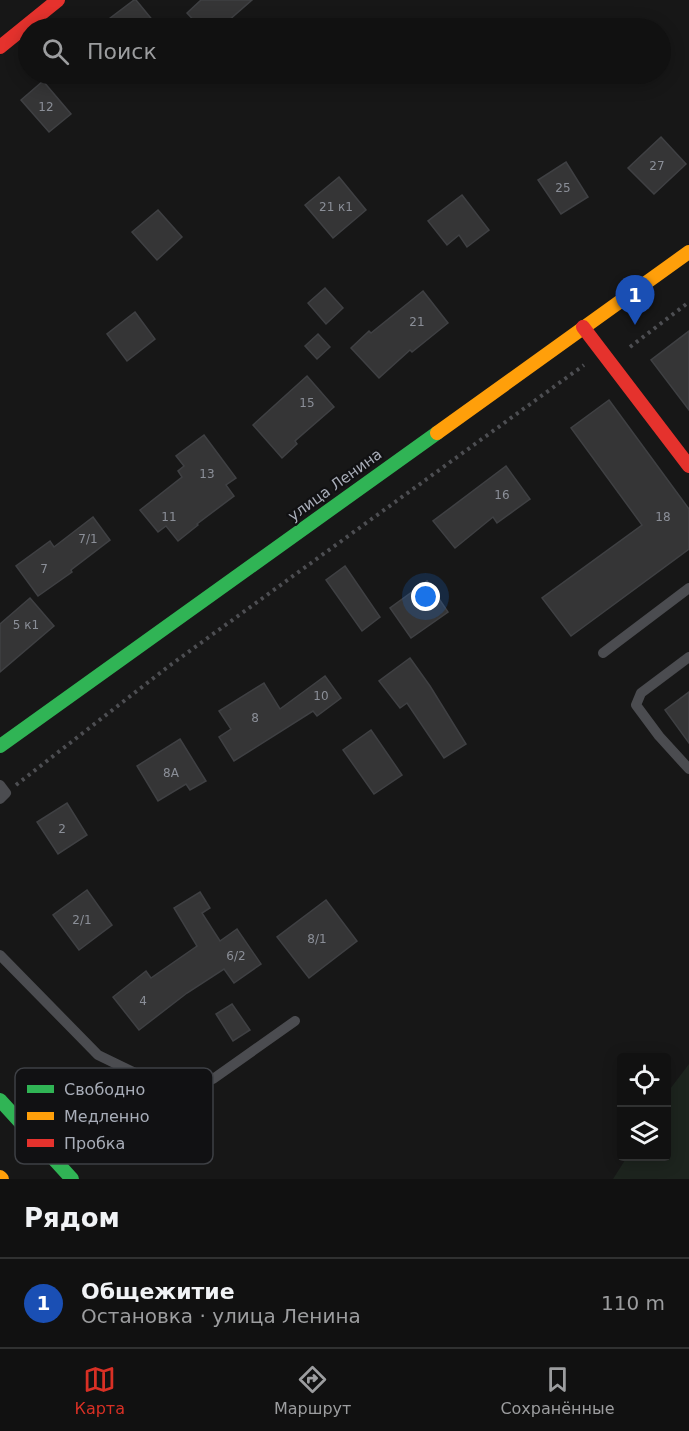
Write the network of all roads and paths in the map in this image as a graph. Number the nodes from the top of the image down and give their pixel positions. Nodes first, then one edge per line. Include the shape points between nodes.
1 (58, 0) edge
2 (36, 18) edge
3 (18, 32) edge
4 (0, 47) edge
5 (689, 252) edge
6 (689, 303) edge
7 (583, 327) junction
8 (606, 357) junction
9 (689, 466) edge
10 (689, 588) edge
11 (603, 652) dead end
12 (689, 657) edge
13 (0, 746) edge
14 (689, 769) edge
15 (2, 792) edge
16 (0, 955) edge
17 (295, 1021) dead end
18 (125, 1068) edge
19 (213, 1079) edge
20 (0, 1100) edge
21 (15, 1116) edge
22 (58, 1164) edge
23 (72, 1179) edge

1 - 2 main road
3 - 4 main road
5 - 7 main road, улица Ленина
6 - 8 path
7 - 8 main road
7 - 13 main road, улица Ленина
8 - 9 main road via 679,447
8 - 15 path via 170,666
10 - 11 lane
12 - 14 lane via 641,693 636,705
16 - 18 lane via 98,1055
17 - 19 lane
20 - 21 main road
22 - 23 main road

